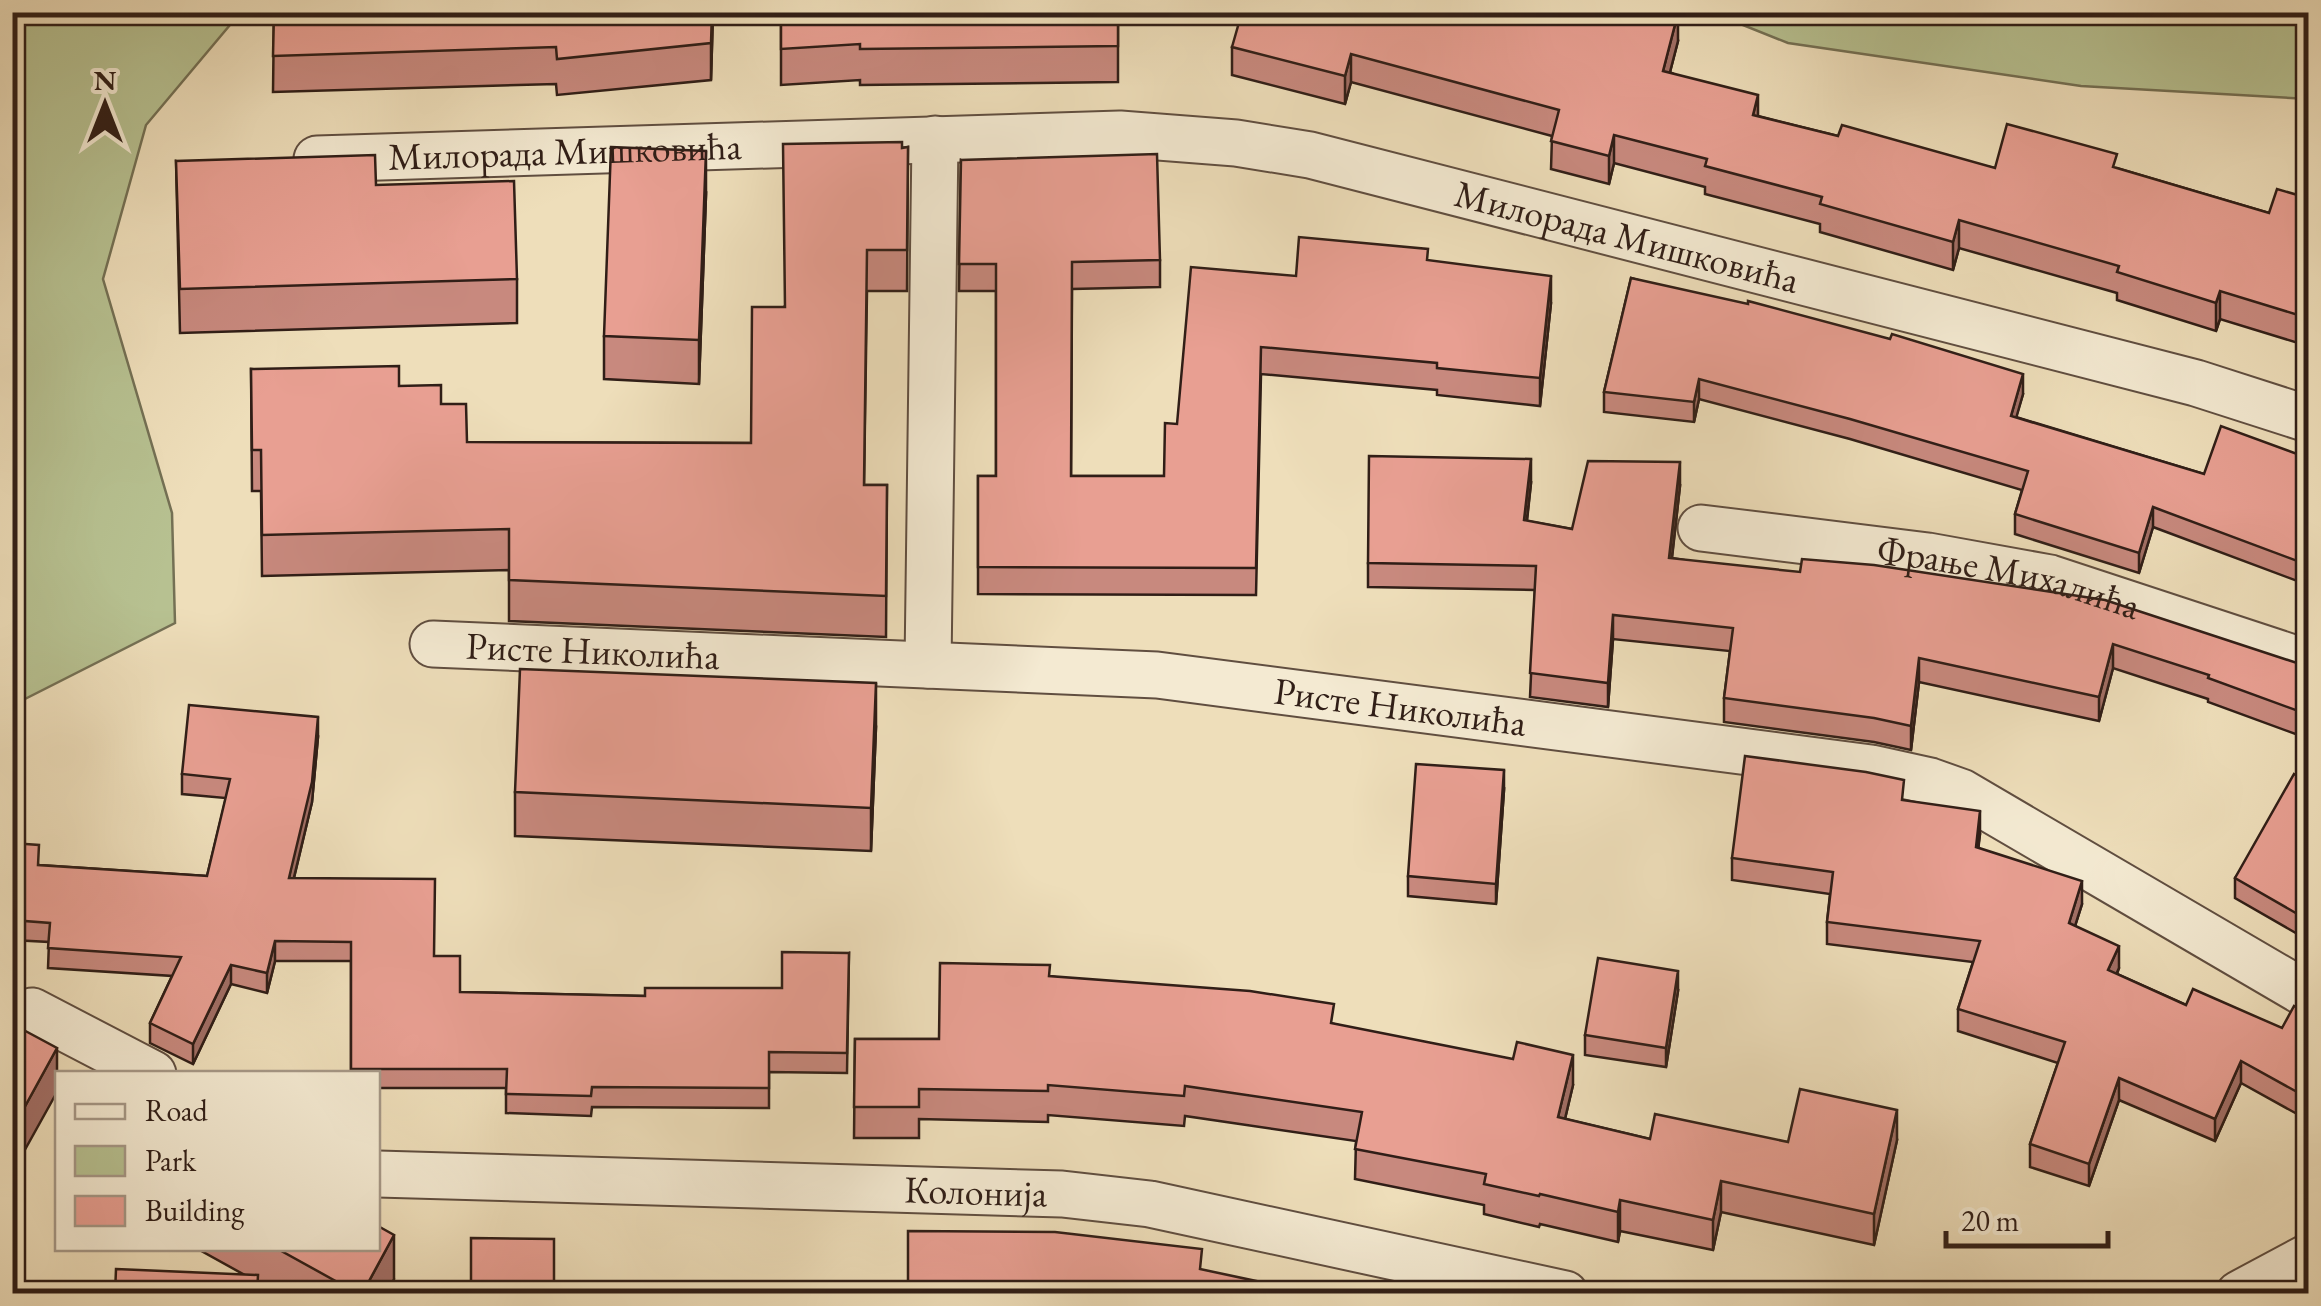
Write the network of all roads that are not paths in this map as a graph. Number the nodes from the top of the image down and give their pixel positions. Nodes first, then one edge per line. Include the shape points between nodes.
1 (935, 139) junction
2 (271, 160) edge
3 (2308, 419) edge
4 (1701, 528) dead end
5 (433, 644) dead end
6 (2308, 663) edge
7 (928, 665) junction
8 (2308, 995) edge
9 (22, 1016) edge
10 (105, 1071) edge
11 (146, 1071) edge
12 (380, 1174) edge
13 (2308, 1257) edge
14 (1564, 1294) edge
15 (2239, 1294) edge

1 - 2 street, Милорада Мишковића
1 - 3 street, Милорада Мишковића via 1137,135 1310,155 2196,383
1 - 7 street
4 - 6 street, Фрање Михалића via 2034,575
5 - 7 street, Ристе Николића
7 - 8 street, Ристе Николића via 1157,675 1930,781 1998,812
9 - 10 street
9 - 11 street
12 - 14 street, Колонија via 1062,1194 1150,1204
13 - 15 street

